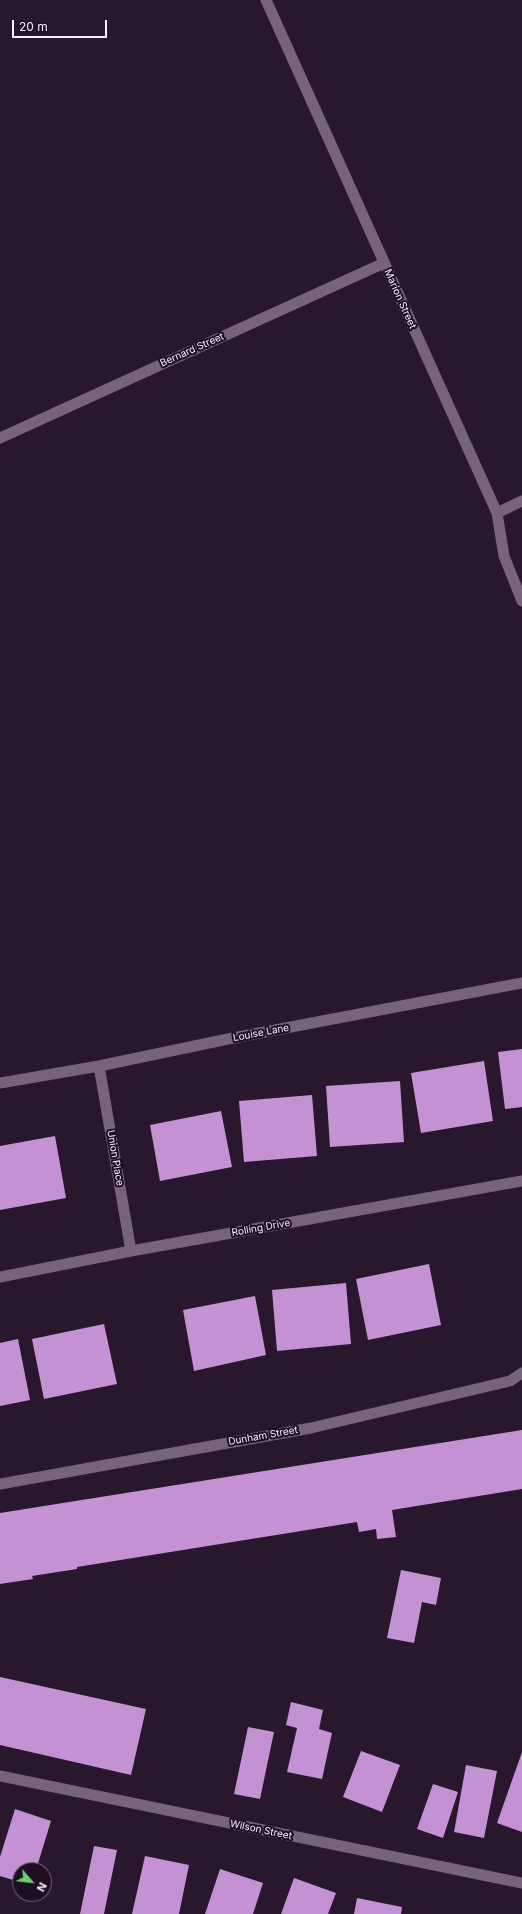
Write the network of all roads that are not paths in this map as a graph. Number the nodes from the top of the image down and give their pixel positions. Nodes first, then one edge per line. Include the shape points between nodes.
1 (266, 0) edge
2 (384, 263) junction
3 (0, 438) edge
4 (522, 501) edge
5 (497, 513) junction
6 (522, 602) edge
7 (522, 983) edge
8 (99, 1066) junction
9 (0, 1083) edge
10 (522, 1182) edge
11 (131, 1251) junction
12 (0, 1277) edge
13 (522, 1373) edge
14 (0, 1484) edge
15 (0, 1776) edge
16 (522, 1883) edge

1 - 2 street, Marion Street
2 - 3 street, Bernard Street
2 - 5 street, Marion Street
4 - 5 street
5 - 6 street, Marion Street via 504,556
7 - 8 street, Louise Lane
8 - 9 street, Louise Lane
8 - 11 street, Union Place
10 - 11 street, Rolling Drive
11 - 12 street, Rolling Drive
13 - 14 street, Dunham Street via 510,1382 310,1428
15 - 16 street, Wilson Street

